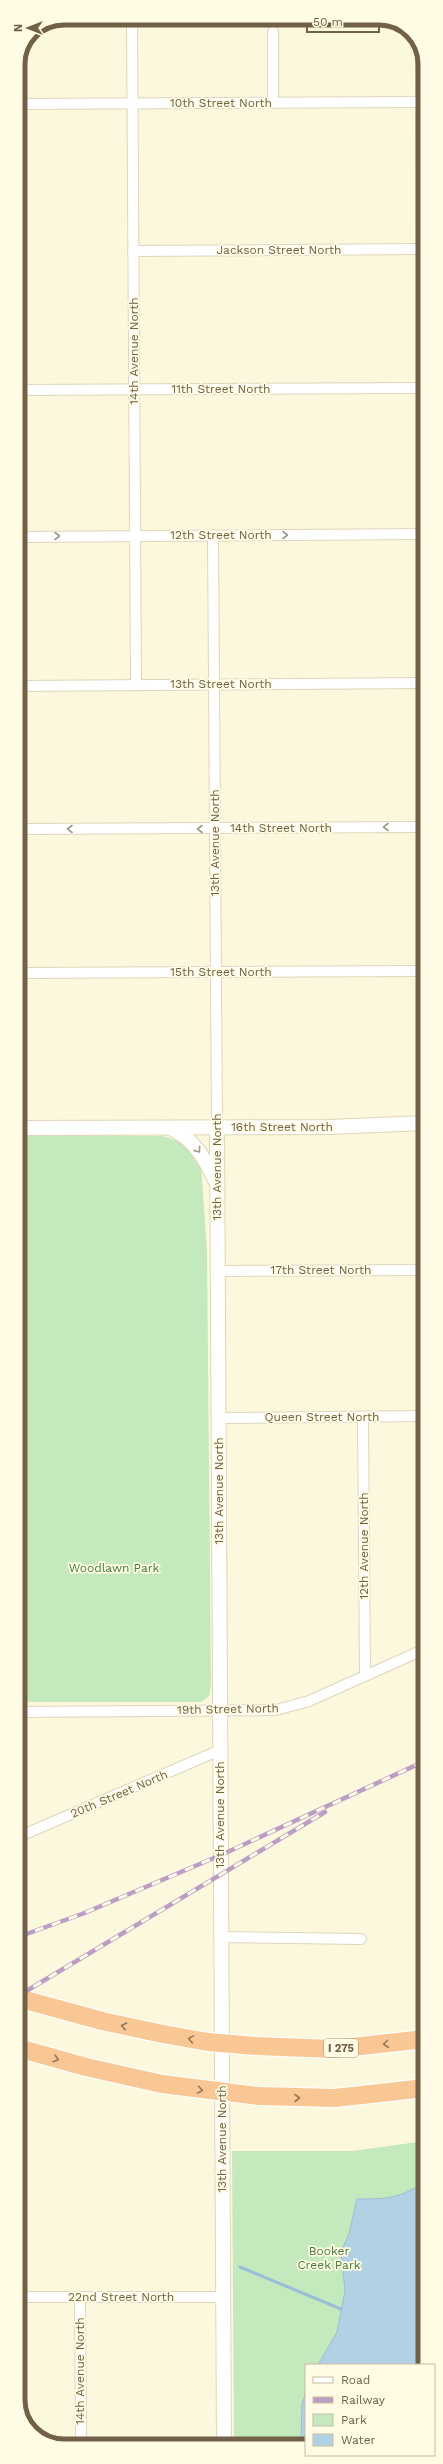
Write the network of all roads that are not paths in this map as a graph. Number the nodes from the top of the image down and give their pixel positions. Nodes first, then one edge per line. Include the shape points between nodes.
1 (132, 25) edge
2 (273, 32) dead end
3 (273, 102) junction
4 (418, 102) edge
5 (132, 103) junction
6 (25, 104) edge
7 (418, 249) edge
8 (133, 251) junction
9 (418, 388) edge
10 (134, 389) junction
11 (25, 390) edge
12 (418, 534) edge
13 (25, 536) edge
14 (135, 536) junction
15 (213, 536) junction
16 (418, 683) edge
17 (214, 684) junction
18 (136, 685) junction
19 (25, 686) edge
20 (418, 827) edge
21 (215, 828) junction
22 (25, 829) edge
23 (418, 971) edge
24 (216, 972) junction
25 (25, 973) edge
26 (418, 1123) edge
27 (168, 1127) junction
28 (217, 1127) junction
29 (25, 1128) edge
30 (217, 1185) junction
31 (418, 1270) edge
32 (217, 1271) junction
33 (418, 1416) edge
34 (363, 1417) junction
35 (218, 1418) junction
36 (418, 1652) edge
37 (365, 1676) junction
38 (220, 1710) junction
39 (25, 1712) edge
40 (220, 1750) junction
41 (25, 1834) edge
42 (221, 1936) junction
43 (361, 1939) dead end
44 (25, 2000) edge
45 (418, 2040) edge
46 (25, 2050) edge
47 (418, 2089) edge
48 (25, 2297) edge
49 (80, 2297) junction
50 (223, 2297) junction
51 (81, 2439) edge
52 (224, 2439) edge

1 - 5 street, 14th Avenue North
2 - 3 street
3 - 4 street, 10th Street North
3 - 5 street, 10th Street North
5 - 6 street, 10th Street North
5 - 8 street, 14th Avenue North
7 - 8 street, Jackson Street North
8 - 10 street, 14th Avenue North
9 - 10 street, 11th Street North
10 - 11 street, 11th Street North
10 - 14 street, 14th Avenue North
15 -> 12 street, 12th Street North
13 -> 14 street, 12th Street North
14 - 15 street, 12th Street North
14 - 18 street, 14th Avenue North
15 - 17 street, 13th Avenue North
16 - 17 street, 13th Street North
17 - 18 street, 13th Street North
17 - 21 street, 13th Avenue North
18 - 19 street, 13th Street North
20 -> 21 street, 14th Street North
21 -> 22 street, 14th Street North
21 - 24 street, 13th Avenue North
23 - 24 street, 15th Street North
24 - 25 street, 15th Street North
24 - 28 street, 13th Avenue North
26 - 28 street, 16th Street North via 328,1127
27 - 28 street, 16th Street North
27 - 29 street, 16th Street North
27 -> 30 street via 186,1137 199,1150
28 - 30 street, 13th Avenue North
30 - 32 street, 13th Avenue North
31 - 32 street, 17th Street North
32 - 35 street, 13th Avenue North
33 - 34 street, Queen Street North
34 - 35 street, Queen Street North
34 - 37 street, 12th Avenue North
35 - 38 street, 13th Avenue North
36 - 37 street, 19th Street North
37 - 38 street, 19th Street North via 293,1707 276,1710
38 - 39 street, 19th Street North
38 - 40 street, 13th Avenue North
40 - 41 street, 20th Street North
40 - 42 street, 13th Avenue North
42 - 43 street
42 - 50 street, 13th Avenue North
45 -> 44 highway, I 275, bridge via 333,2049 208,2042 163,2034
46 -> 47 highway, bridge via 162,2084 258,2096 335,2098
48 - 49 street, 22nd Street North
49 - 50 street, 22nd Street North
49 - 51 street, 14th Avenue North
50 - 52 street, 13th Avenue North

